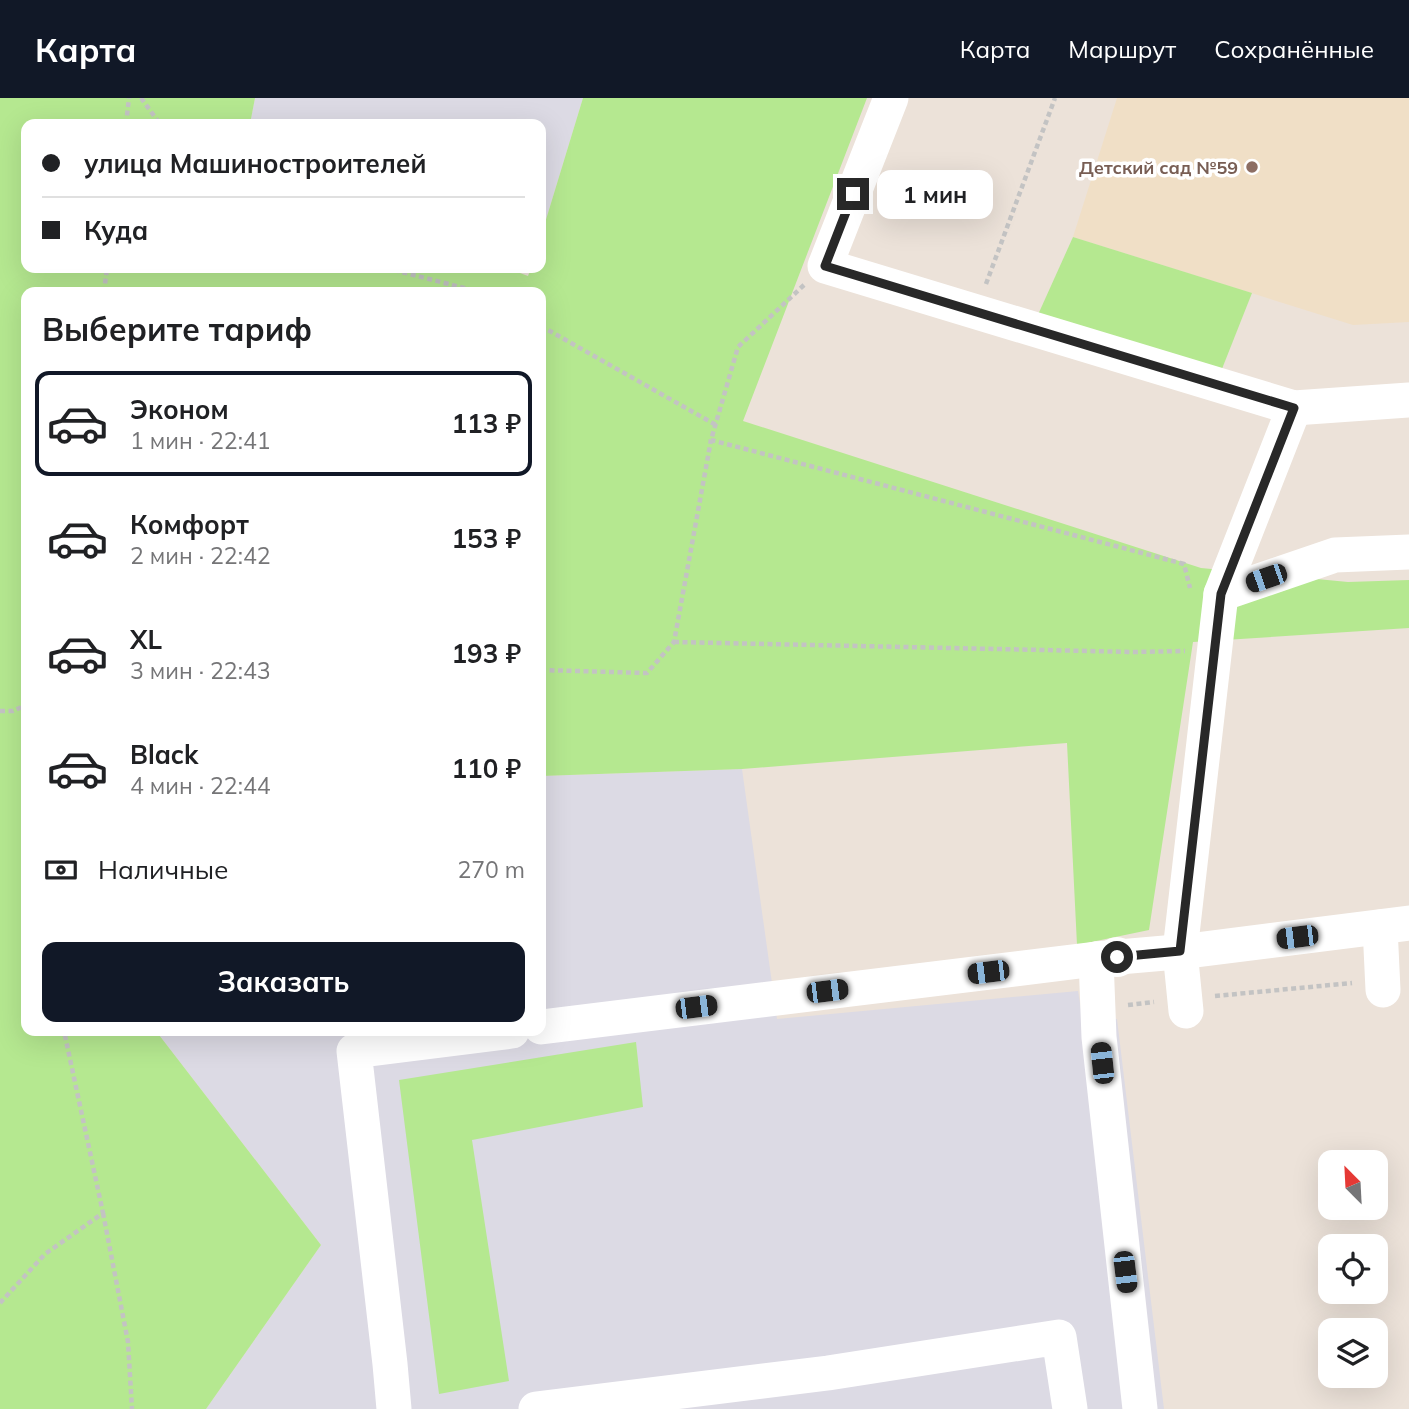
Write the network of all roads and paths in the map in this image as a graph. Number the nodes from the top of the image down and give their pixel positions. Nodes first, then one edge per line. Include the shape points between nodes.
1 (129, 98) edge
2 (141, 98) edge
3 (891, 98) edge
4 (1055, 98) edge
5 (127, 119) edge
6 (156, 119) edge
7 (825, 266) junction
8 (406, 273) edge
9 (460, 287) edge
10 (976, 311) junction
11 (546, 329) edge
12 (1409, 400) edge
13 (1294, 408) junction
14 (716, 425) junction
15 (711, 440) junction
16 (1409, 552) edge
17 (1205, 591) junction
18 (674, 642) junction
19 (1190, 650) dead end
20 (546, 670) edge
21 (21, 707) edge
22 (0, 711) edge
23 (1394, 925) edge
24 (1180, 951) junction
25 (1096, 959) junction
26 (1383, 990) dead end
27 (1186, 1011) dead end
28 (546, 1026) edge
29 (65, 1036) edge
30 (473, 1036) edge
31 (103, 1213) junction
32 (0, 1303) edge
33 (132, 1409) edge
34 (394, 1409) edge
35 (536, 1409) edge
36 (1070, 1409) edge
37 (1140, 1409) edge

1 - 5 path
2 - 6 path
3 - 7 street
4 - 10 path
7 - 10 street
7 - 14 path via 738,347
8 - 9 path
10 - 13 street
11 - 14 path
12 - 13 street
13 - 17 street
14 - 15 path
15 - 17 path via 1184,564
15 - 18 path
16 - 17 street via 1335,555
17 - 24 street
18 - 19 path
18 - 20 path via 647,673
21 - 22 path
23 - 24 street
23 - 26 street
24 - 25 street
24 - 27 street
25 - 28 street
25 - 37 street via 1099,1037
29 - 31 path
30 - 34 street via 355,1051
31 - 32 path via 45,1254
31 - 33 path via 128,1342
35 - 36 street via 828,1373 1059,1338

